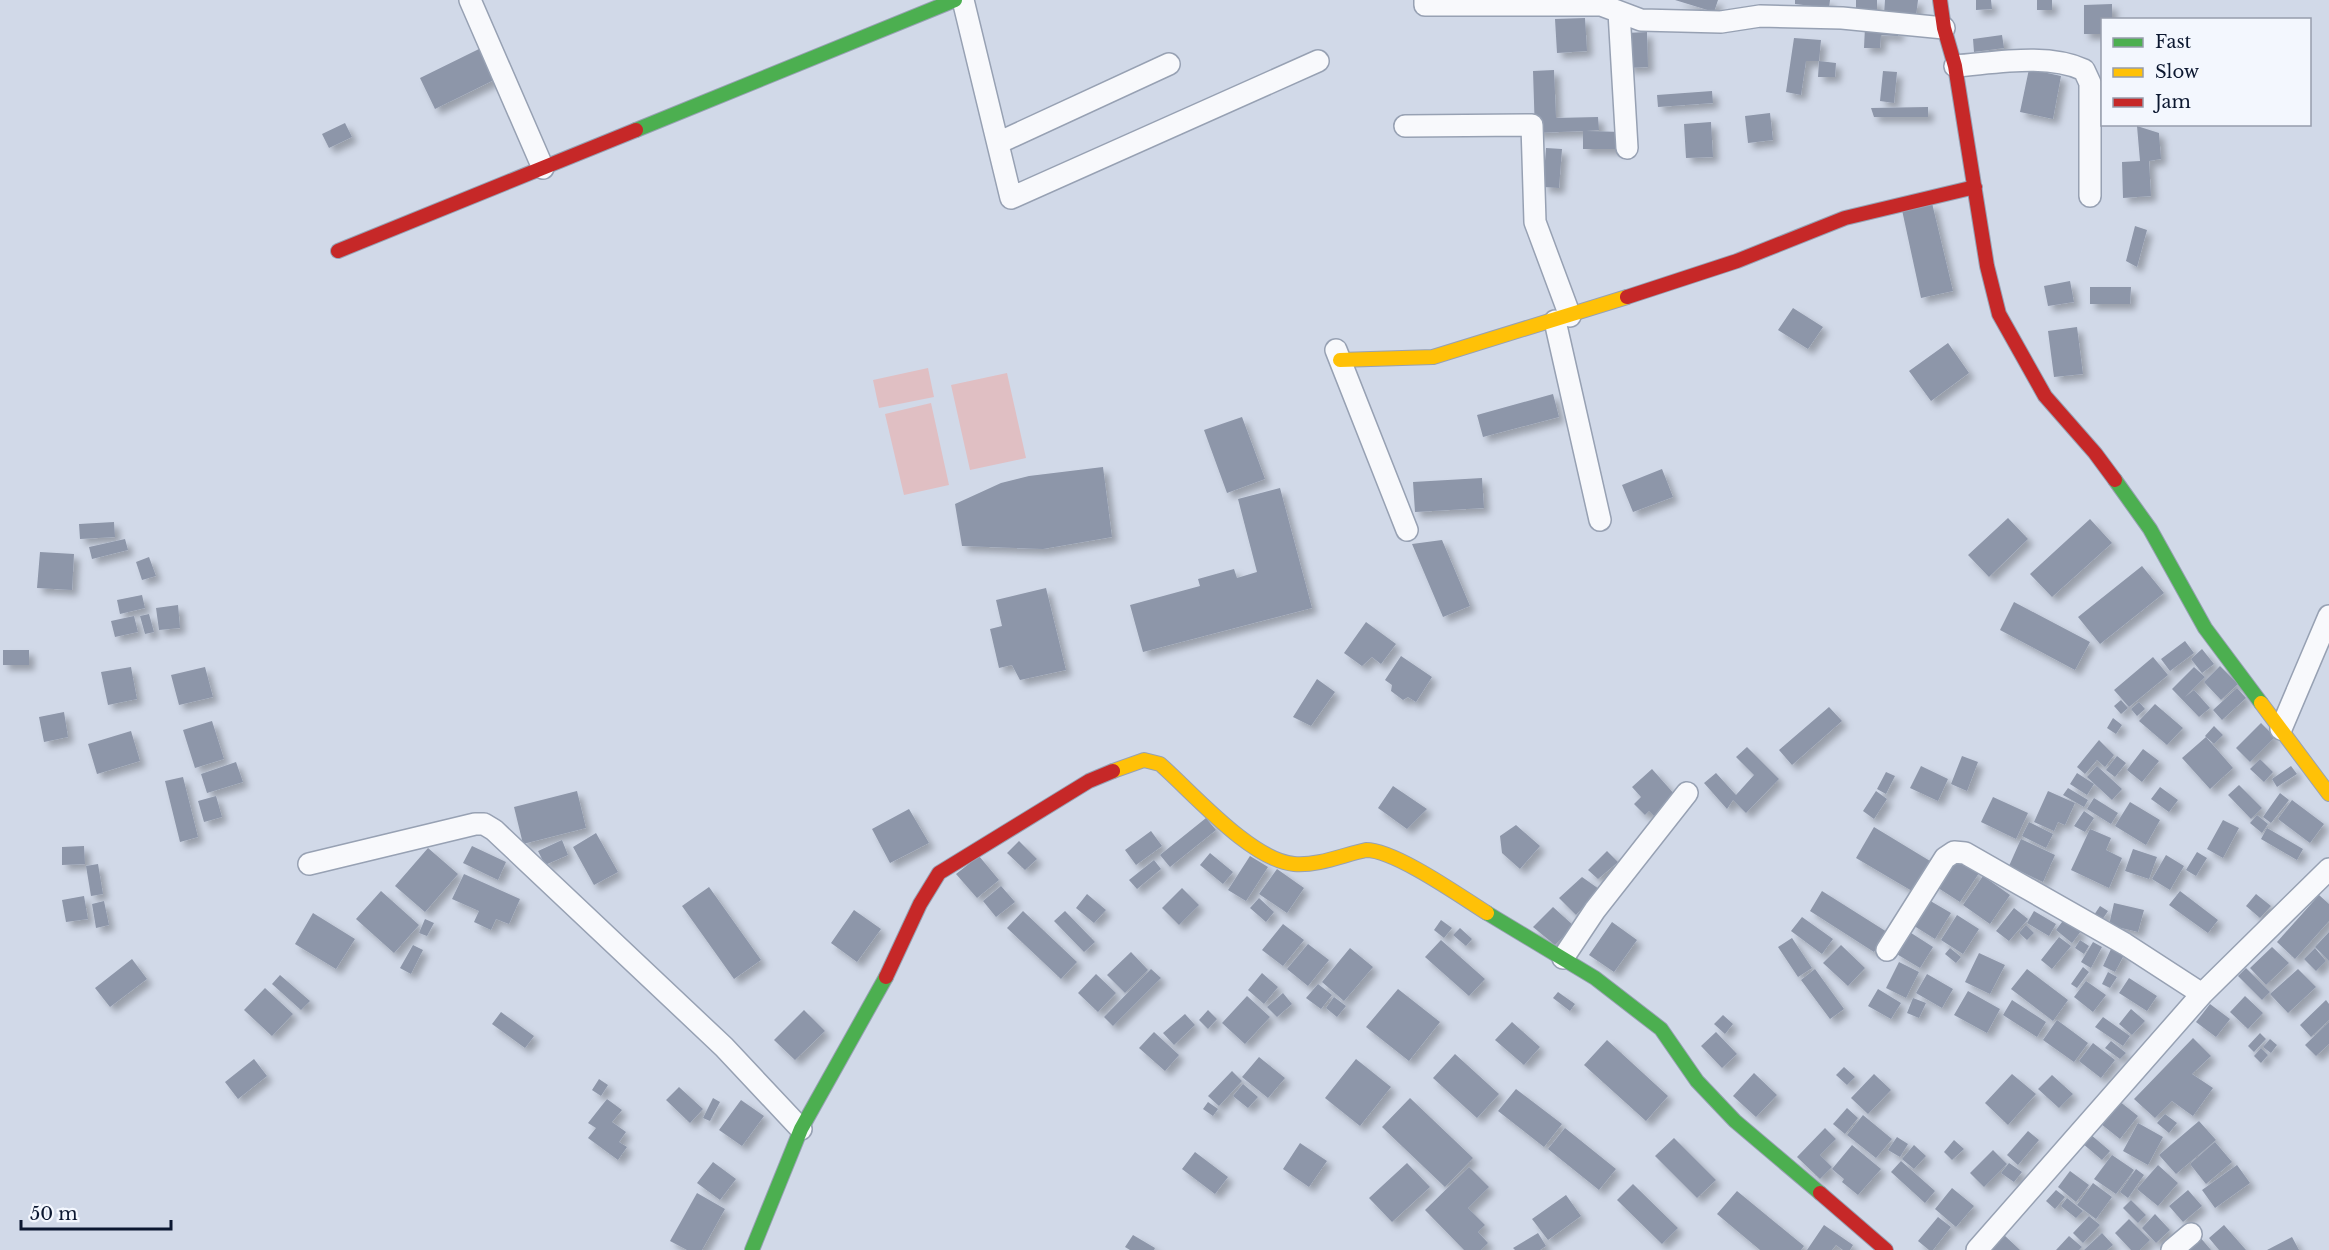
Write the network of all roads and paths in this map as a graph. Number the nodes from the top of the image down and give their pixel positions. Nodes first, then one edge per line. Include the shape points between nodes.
1 (470, 0) edge
2 (955, 0) edge
3 (963, 0) edge
4 (1425, 0) edge
5 (1940, 0) edge
6 (1619, 12) junction
7 (1944, 27) junction
8 (1318, 61) dead end
9 (1169, 64) dead end
10 (1955, 66) junction
11 (1405, 126) dead end
12 (998, 143) junction
13 (1627, 148) dead end
14 (543, 168) junction
15 (1975, 187) junction
16 (2090, 196) dead end
17 (338, 251) dead end
18 (1562, 319) junction
19 (1338, 355) joint
20 (1600, 520) dead end
21 (1407, 530) dead end
22 (2329, 615) edge
23 (2281, 729) junction
24 (1687, 793) dead end
25 (2329, 794) edge
26 (309, 864) dead end
27 (2329, 869) edge
28 (1887, 950) dead end
29 (1563, 958) junction
30 (2202, 994) junction
31 (801, 1129) junction
32 (2191, 1234) dead end
33 (752, 1250) edge
34 (1886, 1250) edge
35 (1977, 1250) edge
36 (2172, 1250) edge

1 - 14 street
2 - 14 street
3 - 12 street
4 - 6 street via 1425,5 1601,5
5 - 7 street
6 - 7 street via 1641,20 1721,22 1760,16
6 - 13 street
7 - 10 street
8 - 12 street via 1011,198
9 - 12 street
10 - 15 street
10 - 16 street via 2051,60 2084,70 2090,82
11 - 18 street via 1532,125 1534,222
14 - 17 street
15 - 18 street via 1845,218 1737,261
15 - 23 street via 1987,266 1999,314 2013,344 2045,396 2095,453 2150,529 2205,628
18 - 19 street via 1433,357
18 - 20 street
19 - 21 street
22 - 23 street
23 - 25 street
24 - 29 street via 1595,910
26 - 31 street via 484,824 724,1047
27 - 30 street
28 - 30 street via 1945,858 1954,852 1965,853 2105,932
29 - 31 street via 1396,858 1376,850 1294,865 1272,859 1244,840 1161,764 1144,760 1089,781 939,873
29 - 34 street via 1661,1029 1697,1081 1735,1121
30 - 35 street
31 - 33 street
32 - 36 street

